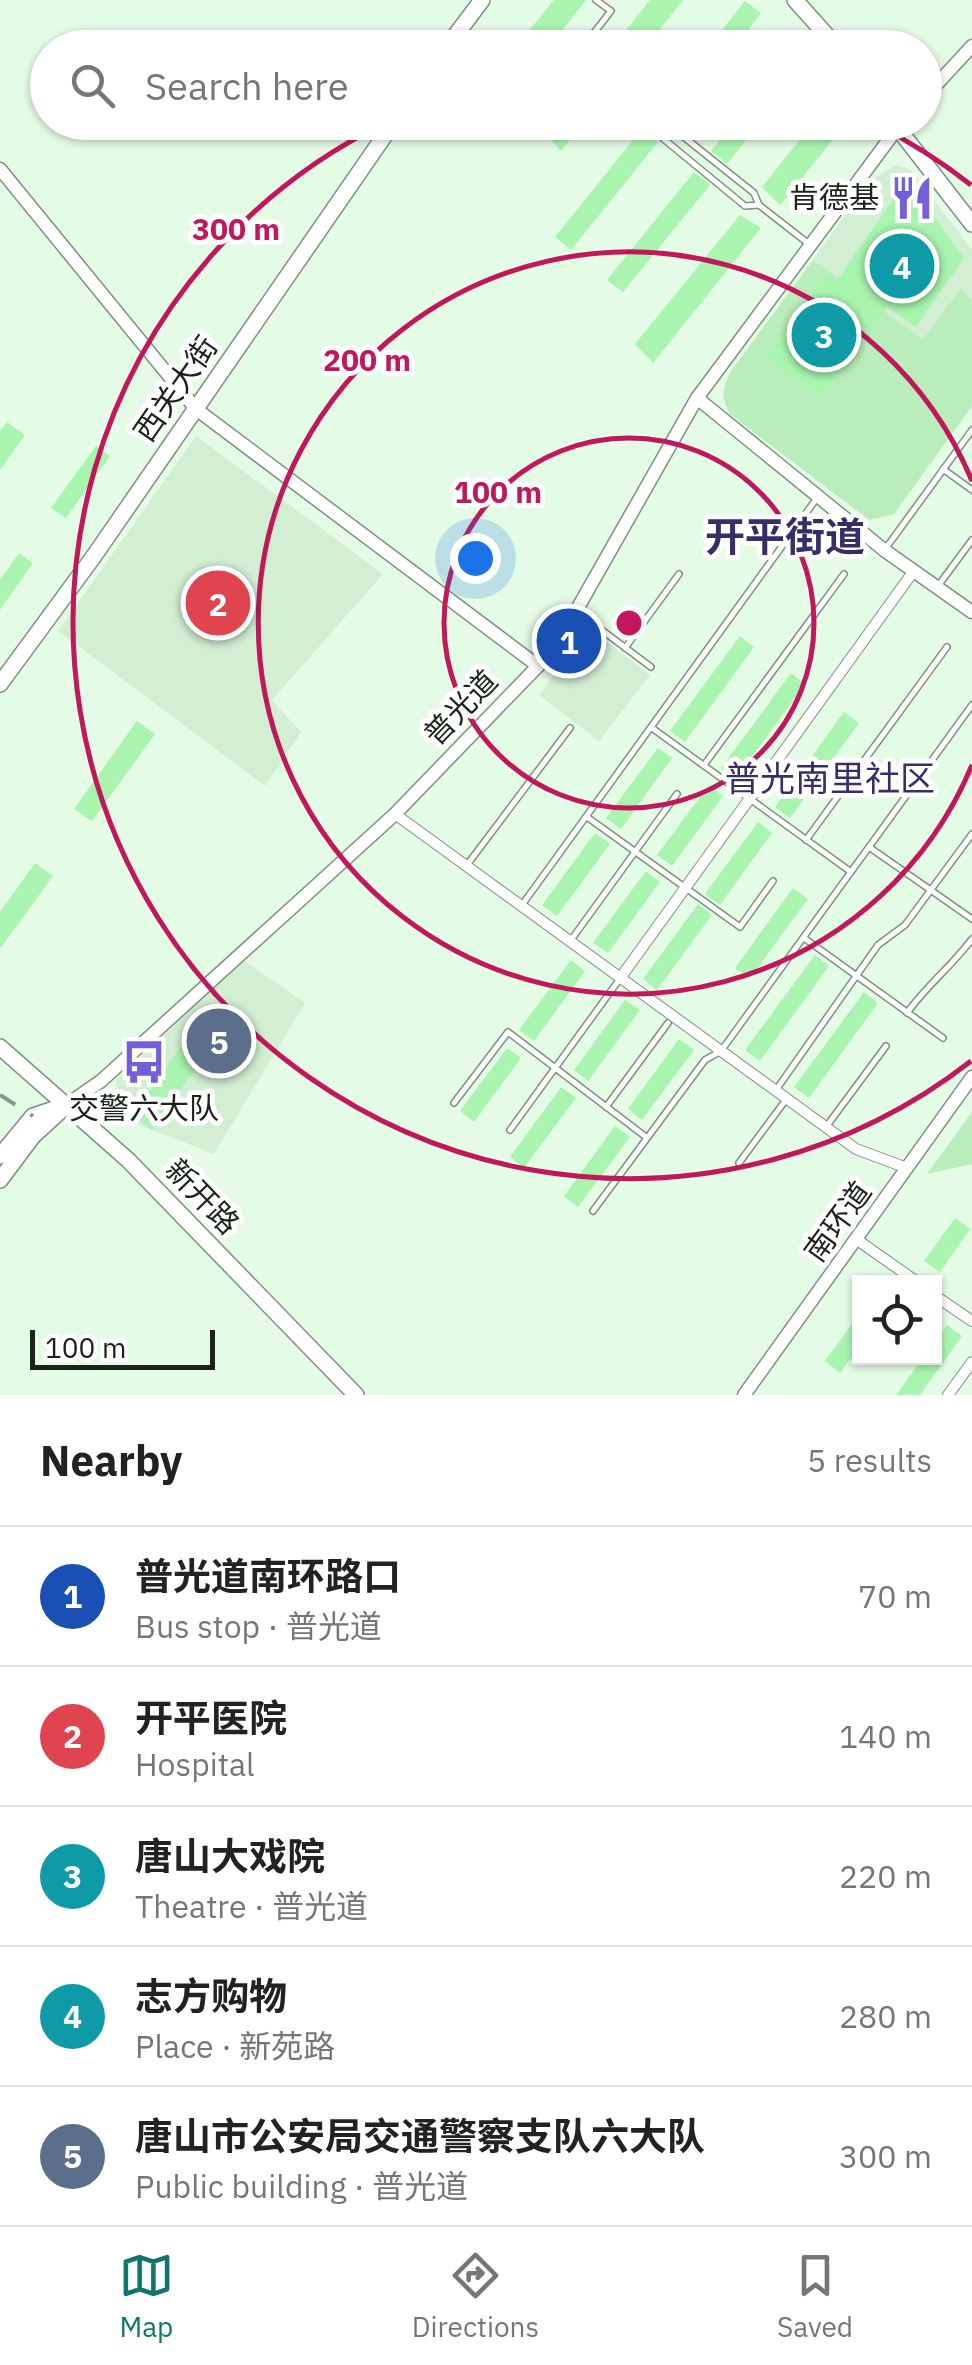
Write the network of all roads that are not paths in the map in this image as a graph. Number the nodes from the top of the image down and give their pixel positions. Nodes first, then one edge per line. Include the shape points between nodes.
1 (482, 0) edge
2 (596, 0) edge
3 (796, 0) edge
4 (460, 30) edge
5 (596, 30) edge
6 (822, 30) edge
7 (972, 46) edge
8 (942, 78) edge
9 (382, 140) edge
10 (665, 140) edge
11 (688, 140) edge
12 (886, 140) edge
13 (910, 140) edge
14 (0, 169) edge
15 (759, 205) junction
16 (972, 224) edge
17 (809, 244) junction
18 (697, 398) junction
19 (196, 409) junction
20 (972, 430) edge
21 (943, 470) junction
22 (972, 490) edge
23 (818, 498) junction
24 (972, 540) edge
25 (884, 550) junction
26 (913, 572) junction
27 (679, 574) dead end
28 (844, 574) dead end
29 (937, 588) junction
30 (576, 611) junction
31 (972, 612) edge
32 (626, 648) junction
33 (946, 648) dead end
34 (538, 666) junction
35 (651, 667) dead end
36 (0, 684) edge
37 (972, 705) edge
38 (570, 728) dead end
39 (652, 728) junction
40 (704, 766) junction
41 (677, 794) dead end
42 (750, 799) junction
43 (395, 814) junction
44 (587, 817) junction
45 (972, 834) edge
46 (806, 840) junction
47 (869, 847) junction
48 (635, 852) junction
49 (466, 865) junction
50 (851, 872) junction
51 (773, 881) dead end
52 (685, 888) junction
53 (931, 890) junction
54 (522, 905) junction
55 (972, 920) edge
56 (804, 938) junction
57 (972, 939) edge
58 (571, 940) junction
59 (856, 976) junction
60 (621, 977) junction
61 (908, 1013) junction
62 (668, 1023) dead end
63 (943, 1038) dead end
64 (886, 1046) dead end
65 (0, 1047) edge
66 (721, 1051) junction
67 (554, 1070) junction
68 (972, 1077) edge
69 (776, 1090) junction
70 (787, 1098) junction
71 (454, 1102) dead end
72 (68, 1104) junction
73 (606, 1107) junction
74 (826, 1127) junction
75 (510, 1130) dead end
76 (646, 1136) junction
77 (0, 1156) edge
78 (739, 1163) dead end
79 (907, 1168) junction
80 (0, 1180) edge
81 (593, 1211) dead end
82 (856, 1239) junction
83 (907, 1275) edge
84 (942, 1300) edge
85 (972, 1321) edge
86 (972, 1362) edge
87 (356, 1395) edge
88 (744, 1395) edge
89 (948, 1395) edge

1 - 4 main road
2 - 5 lane via 610,11
3 - 6 main road
7 - 8 street
9 - 19 main road, 西关大街
10 - 15 lane via 745,206
11 - 15 lane via 754,193
12 - 17 street, 普光道
13 - 16 main road
14 - 19 street
15 - 17 lane
17 - 18 street, 普光道
18 - 23 street
18 - 30 street, 普光道
19 - 34 street
19 - 36 main road, 西关大街
20 - 21 lane
21 - 22 lane
21 - 25 lane
23 - 25 street
23 - 39 lane
24 - 29 lane
25 - 26 street
26 - 29 street
26 - 42 street
27 - 32 lane
28 - 40 lane
29 - 31 street
30 - 32 lane
30 - 34 street, 普光道
32 - 35 lane
33 - 46 lane
34 - 43 street, 普光道
37 - 47 lane
38 - 49 lane
39 - 40 lane
39 - 44 lane
40 - 42 lane
41 - 48 lane
42 - 46 lane
42 - 52 street
43 - 49 street
43 - 72 street, 普光道
44 - 48 lane
44 - 54 lane
45 - 53 lane
46 - 50 lane
47 - 50 lane
47 - 53 lane
48 - 52 lane
48 - 58 lane
49 - 54 street
50 - 56 lane
51 - 52 lane via 740,927
52 - 60 street
53 - 55 lane
53 - 59 lane
54 - 58 street
56 - 59 lane
56 - 66 lane
57 - 61 lane
58 - 60 street
59 - 61 lane
59 - 69 lane
60 - 66 street
60 - 67 lane
61 - 63 lane
62 - 73 lane
64 - 74 lane
65 - 72 main road, 新开路
66 - 69 street
66 - 76 lane via 704,1060
67 - 71 lane via 508,1032
67 - 73 lane
67 - 75 lane
68 - 79 street, 南环道
69 - 70 street
70 - 74 street
70 - 78 lane
72 - 77 main road, 普光道 via 33,1116
72 - 80 main road, 普光道
72 - 87 main road, 新开路
73 - 76 lane
74 - 79 street via 856,1149
76 - 81 lane
79 - 82 street, 南环道
82 - 83 street
82 - 88 street, 南环道
84 - 85 street
86 - 89 street

